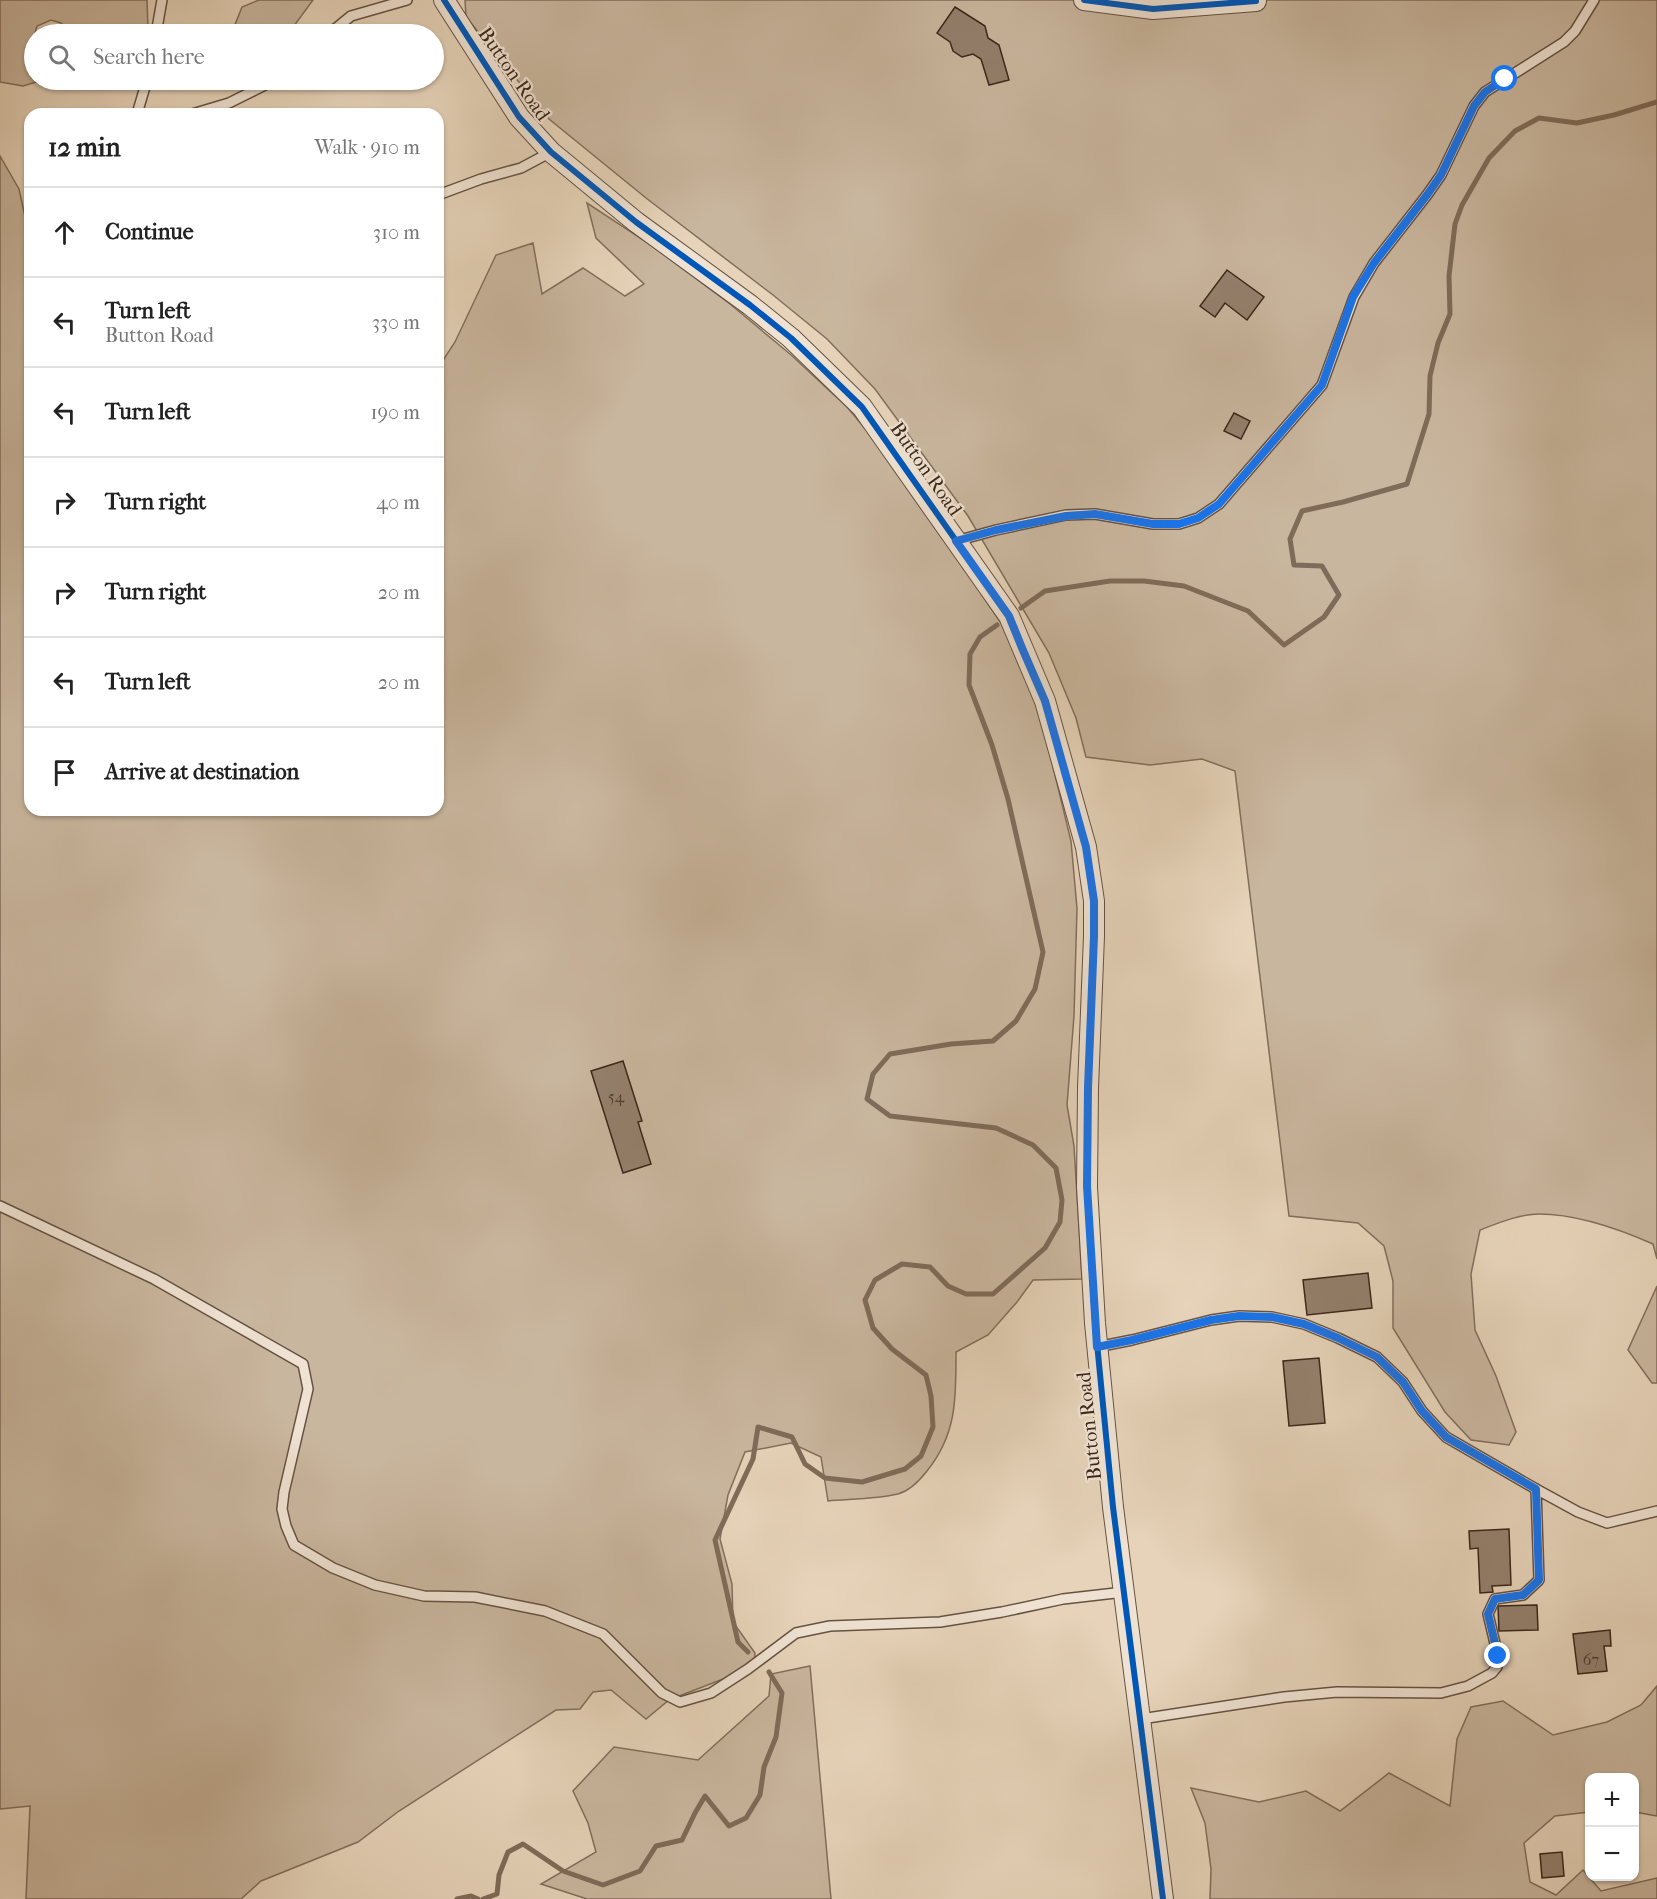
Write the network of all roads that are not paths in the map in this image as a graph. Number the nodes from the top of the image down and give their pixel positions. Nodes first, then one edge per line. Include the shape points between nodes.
1 (162, 0) edge
2 (407, 0) edge
3 (444, 0) edge
4 (1084, 0) edge
5 (1594, 0) edge
6 (1257, 1) edge
7 (158, 24) edge
8 (341, 24) edge
9 (144, 90) edge
10 (255, 90) edge
11 (139, 108) edge
12 (212, 108) edge
13 (551, 152) junction
14 (444, 193) edge
15 (956, 541) junction
16 (0, 1206) edge
17 (1097, 1347) junction
18 (1536, 1489) junction
19 (1657, 1511) edge
20 (1124, 1592) junction
21 (1140, 1719) junction
22 (1163, 1899) edge

1 - 7 lane
2 - 8 lane via 351,16
3 - 13 street, Button Road via 519,117
4 - 6 street via 1153,9
5 - 15 lane via 1564,42 1485,92 1474,106 1441,175 1353,297 1322,385 1219,504 1198,518 1179,524 1153,524 1095,514 1066,516
9 - 11 lane
10 - 12 lane
13 - 14 lane via 522,168
13 - 15 street, Button Road via 636,222 791,338 862,407
15 - 17 street, Button Road via 1009,616 1027,658 1045,701 1086,847 1094,901 1087,1186
16 - 20 lane via 154,1280 303,1364 308,1389 282,1509 294,1545 333,1568 375,1585 424,1596 475,1597 545,1611 603,1634 662,1693 680,1702 711,1693 796,1633 831,1626 940,1622
17 - 18 lane via 1239,1316 1272,1317 1304,1324 1377,1357 1403,1382 1446,1437
17 - 20 street, Button Road
18 - 19 lane via 1606,1523
18 - 21 lane via 1539,1580 1523,1595 1495,1599 1488,1614 1498,1656 1492,1673 1468,1686 1441,1692 1326,1693
20 - 21 street, Button Road
21 - 22 street, Button Road

